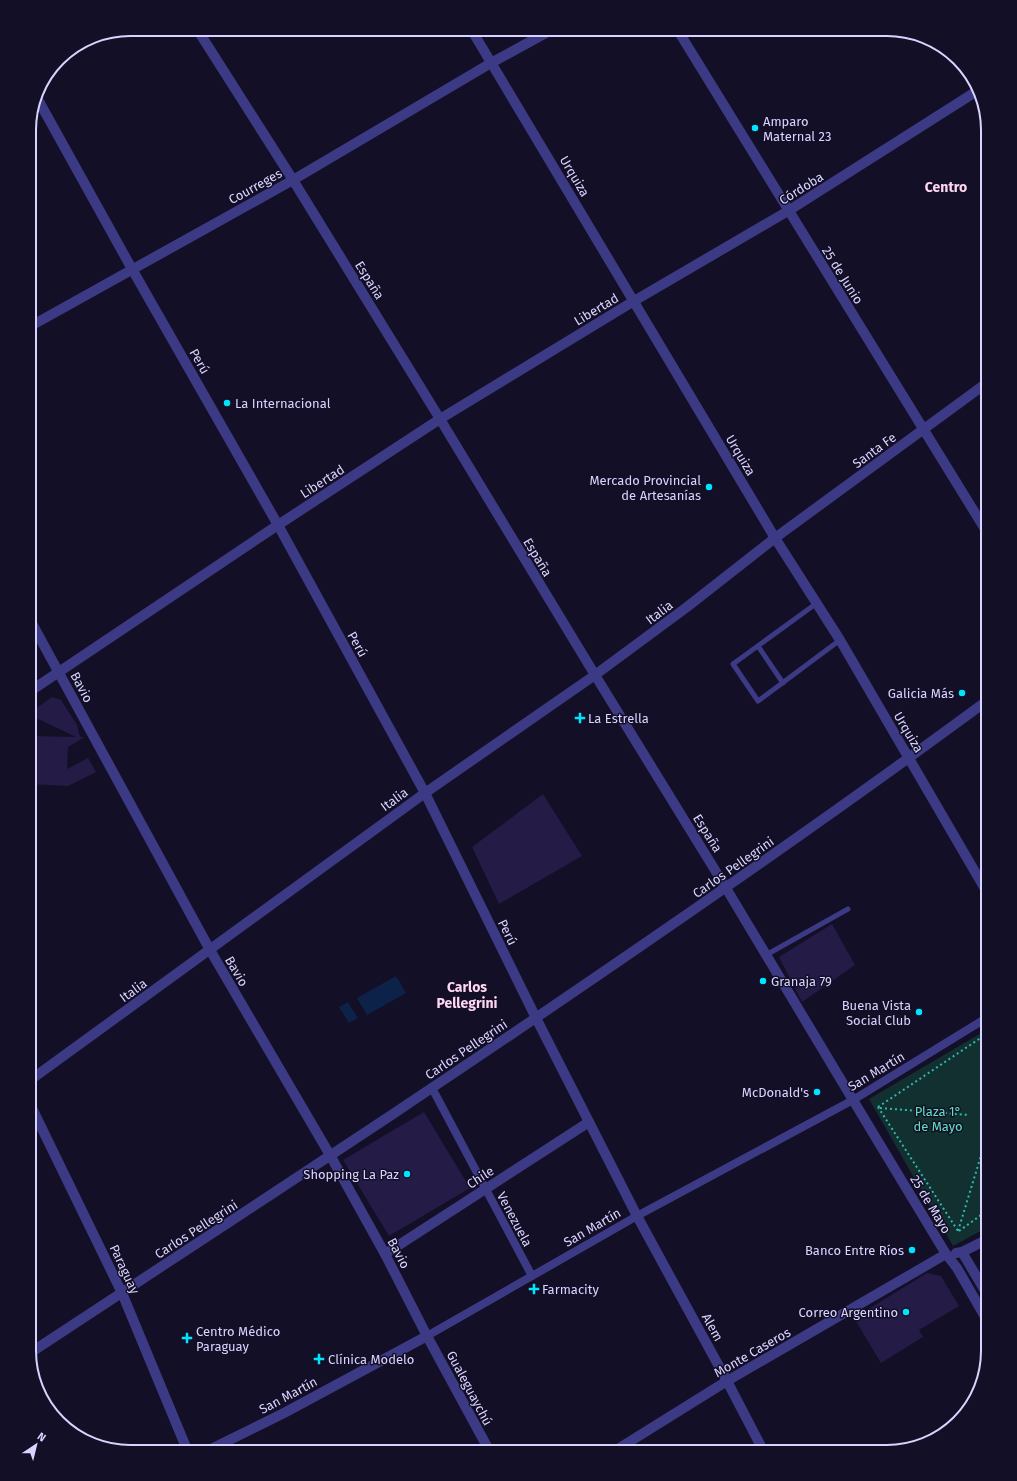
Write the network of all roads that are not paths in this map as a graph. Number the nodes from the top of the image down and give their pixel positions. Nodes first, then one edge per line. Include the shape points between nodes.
1 (201, 36) edge
2 (474, 36) edge
3 (540, 36) edge
4 (681, 36) edge
5 (491, 63) junction
6 (974, 93) edge
7 (40, 103) edge
8 (293, 180) junction
9 (788, 211) junction
10 (132, 269) junction
11 (634, 301) junction
12 (36, 323) edge
13 (981, 387) edge
14 (440, 419) junction
15 (924, 429) junction
16 (981, 523) edge
17 (278, 525) junction
18 (775, 538) junction
19 (817, 603) junction
20 (36, 631) edge
21 (840, 640) junction
22 (758, 646) junction
23 (59, 673) junction
24 (595, 675) junction
25 (783, 683) junction
26 (36, 688) edge
27 (981, 705) edge
28 (910, 758) junction
29 (425, 793) junction
30 (981, 882) edge
31 (726, 888) junction
32 (848, 909) dead end
33 (210, 950) junction
34 (766, 955) junction
35 (536, 1018) junction
36 (981, 1021) edge
37 (36, 1076) edge
38 (432, 1088) junction
39 (853, 1100) junction
40 (36, 1116) edge
41 (589, 1122) junction
42 (330, 1155) junction
43 (486, 1190) junction
44 (637, 1216) junction
45 (981, 1242) edge
46 (962, 1252) junction
47 (385, 1254) junction
48 (946, 1254) junction
49 (532, 1276) junction
50 (981, 1284) edge
51 (122, 1293) junction
52 (981, 1310) edge
53 (427, 1336) junction
54 (36, 1348) edge
55 (727, 1381) junction
56 (185, 1445) edge
57 (219, 1445) edge
58 (486, 1445) edge
59 (624, 1445) edge
60 (760, 1445) edge

1 - 8 street, España
2 - 5 street, Urquiza
3 - 5 street, Courreges
4 - 9 street, 25 de Junio
5 - 8 street, Courreges
5 - 11 street, Urquiza
6 - 9 street, Córdoba
7 - 10 street, Perú
8 - 10 street, Courreges
8 - 14 street, España
9 - 11 street, Córdoba
9 - 15 street, 25 de Junio
10 - 12 street, Courreges
10 - 17 street, Perú
11 - 14 street, Libertad
11 - 18 street, Urquiza
13 - 15 street, Santa Fe
14 - 17 street, Libertad
14 - 24 street, España
15 - 16 street, 25 de Junio
15 - 18 street, Santa Fe
17 - 23 street, Libertad
17 - 29 street, Perú
18 - 19 street, Urquiza
18 - 24 street, Italia
19 - 21 street, Urquiza
19 - 22 lane
20 - 23 street, Bavio
21 - 25 lane
21 - 28 street, Urquiza
22 - 25 lane
22 - 25 lane via 733,664 758,701
23 - 26 street, Libertad
23 - 33 street, Bavio
24 - 29 street, Italia
24 - 31 street, España
27 - 28 street, Carlos Pellegrini
28 - 30 street, Urquiza
28 - 31 street, Carlos Pellegrini
29 - 33 street, Italia
29 - 35 street, Perú
31 - 34 street, España
31 - 35 street, Carlos Pellegrini
32 - 34 lane
33 - 37 street, Italia
33 - 42 street, Bavio
34 - 39 street, España
35 - 38 street, Carlos Pellegrini
35 - 41 street, Perú
36 - 39 street, San Martín
38 - 42 street, Carlos Pellegrini
38 - 43 street, Venezuela
39 - 44 street, San Martín
39 - 48 street, 25 de Mayo
40 - 51 street, Paraguay
41 - 43 street, Chile
41 - 44 street, Perú
42 - 47 street, Bavio
42 - 51 street, Carlos Pellegrini
43 - 47 street, Chile
43 - 49 street, Venezuela
44 - 49 street, San Martín
44 - 55 street, Alem
45 - 46 street
46 - 48 street
46 - 50 street
47 - 53 street, Bavio
48 - 52 street, 25 de Mayo
48 - 55 street, Monte Caseros
49 - 53 street, San Martín
51 - 54 street, Carlos Pellegrini
51 - 56 street, Paraguay
53 - 57 street, San Martín
53 - 58 street, Gualeguaychú
55 - 59 street, Monte Caseros
55 - 60 street, Alem

